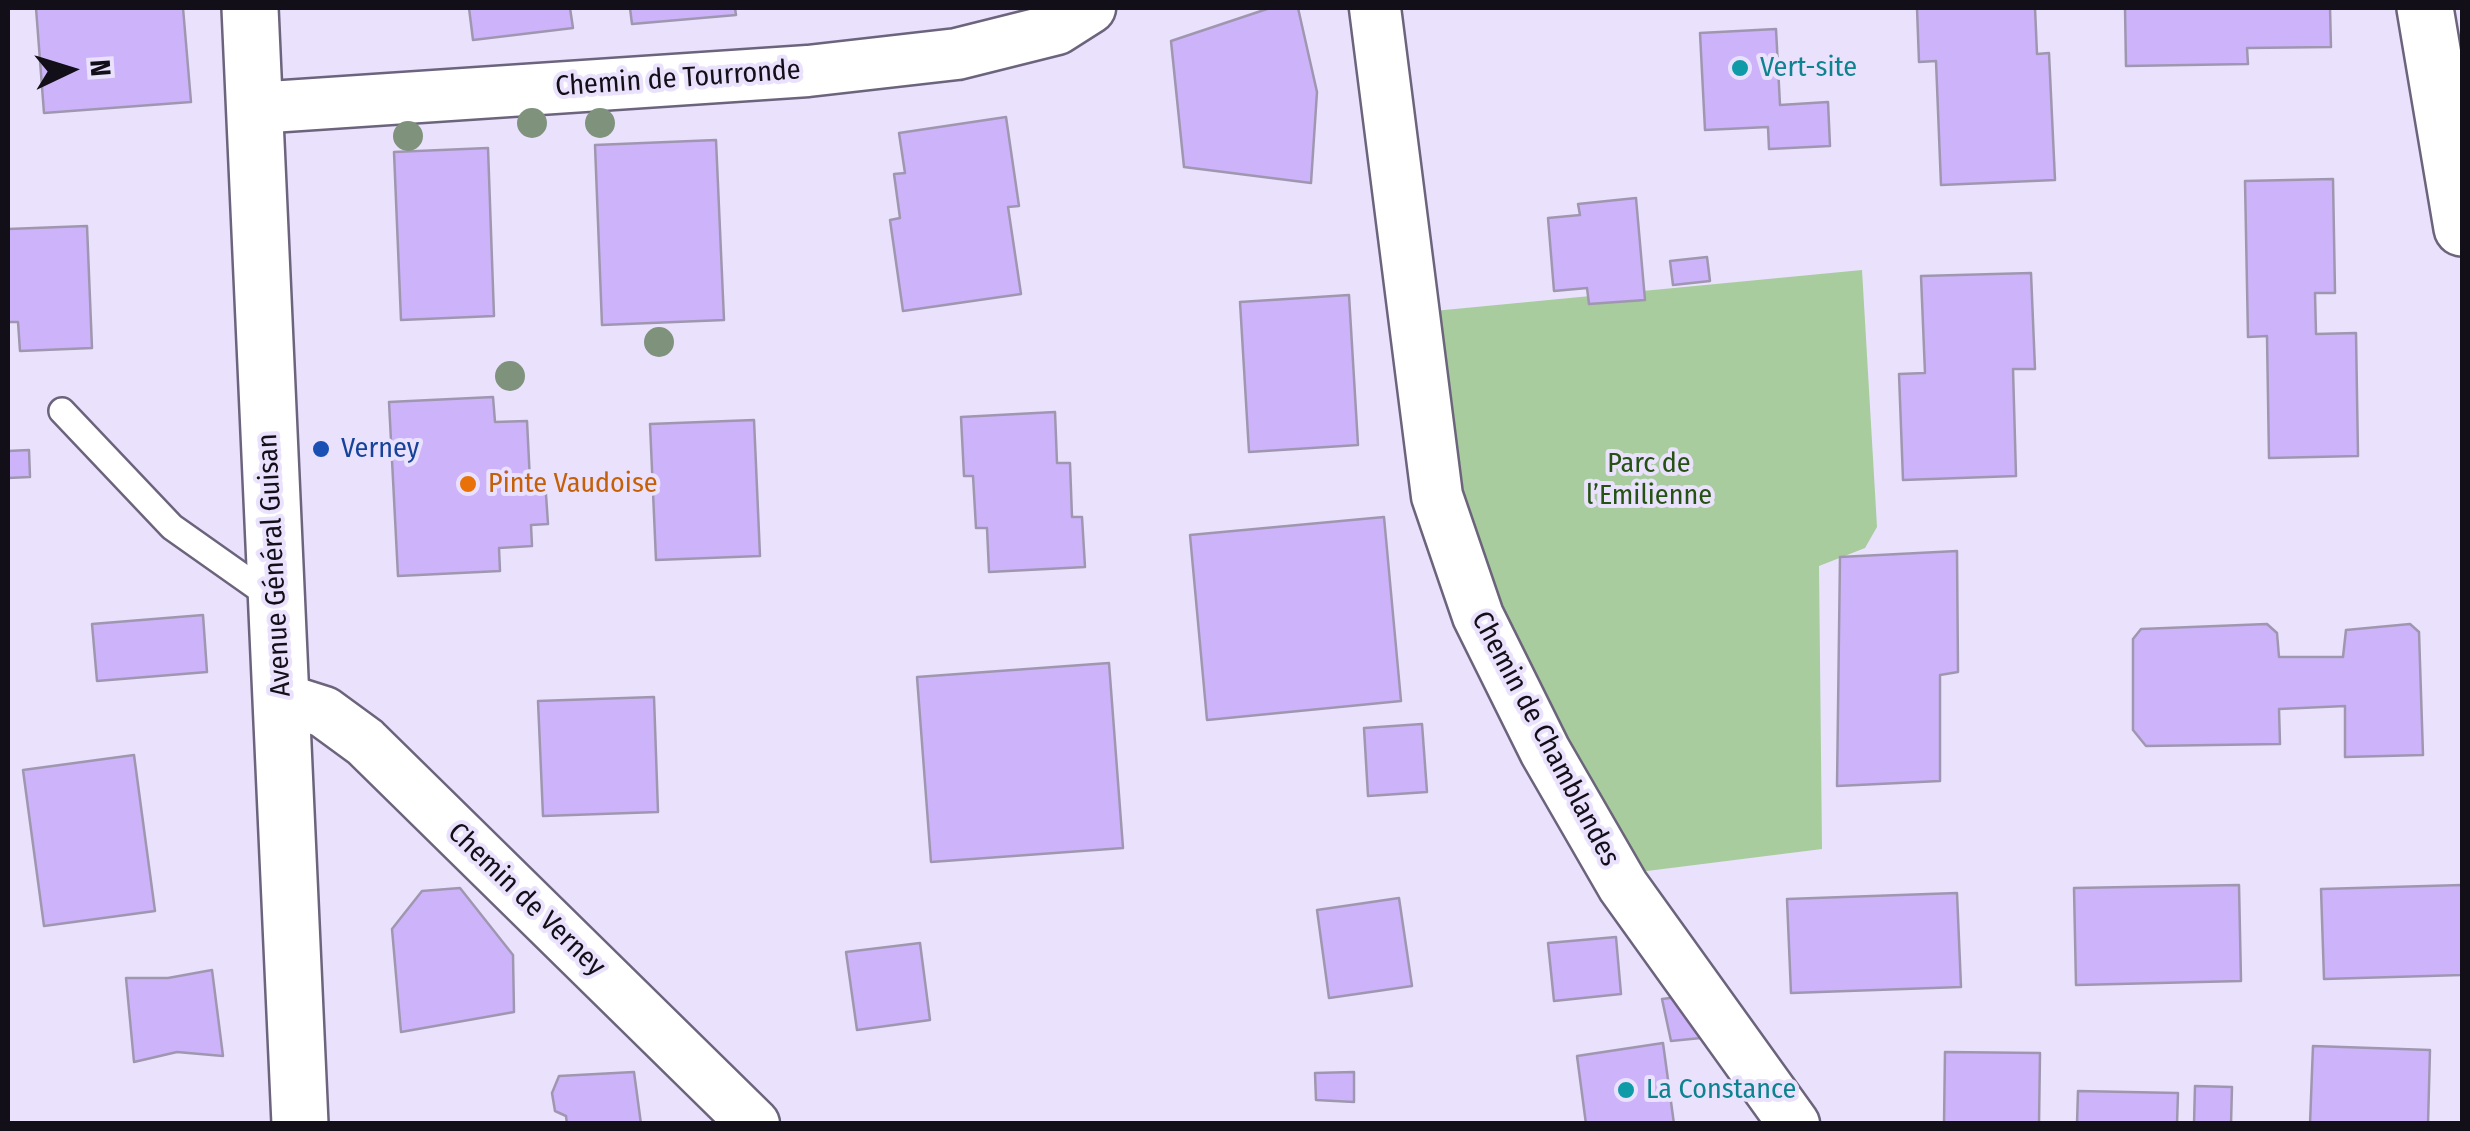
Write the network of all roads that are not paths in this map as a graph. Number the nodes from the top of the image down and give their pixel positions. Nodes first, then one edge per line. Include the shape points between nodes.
1 (250, 8) edge
2 (1090, 8) edge
3 (1374, 8) edge
4 (2425, 8) edge
5 (255, 108) junction
6 (2462, 228) edge
7 (62, 411) dead end
8 (278, 602) junction
9 (282, 699) junction
10 (300, 1124) edge
11 (754, 1124) edge
12 (1794, 1124) edge

1 - 5 main road, Avenue Général Guisan
2 - 5 street, Chemin de Tourronde via 1057,28 956,54
3 - 12 street, Chemin de Chamblandes via 1437,496 1478,616 1545,752 1623,886
4 - 6 main road
5 - 8 main road, Avenue Général Guisan
7 - 8 lane via 172,527
8 - 9 main road, Avenue Général Guisan
9 - 10 main road, Avenue Général Guisan
9 - 11 street, Chemin de Verney via 324,712 365,742

